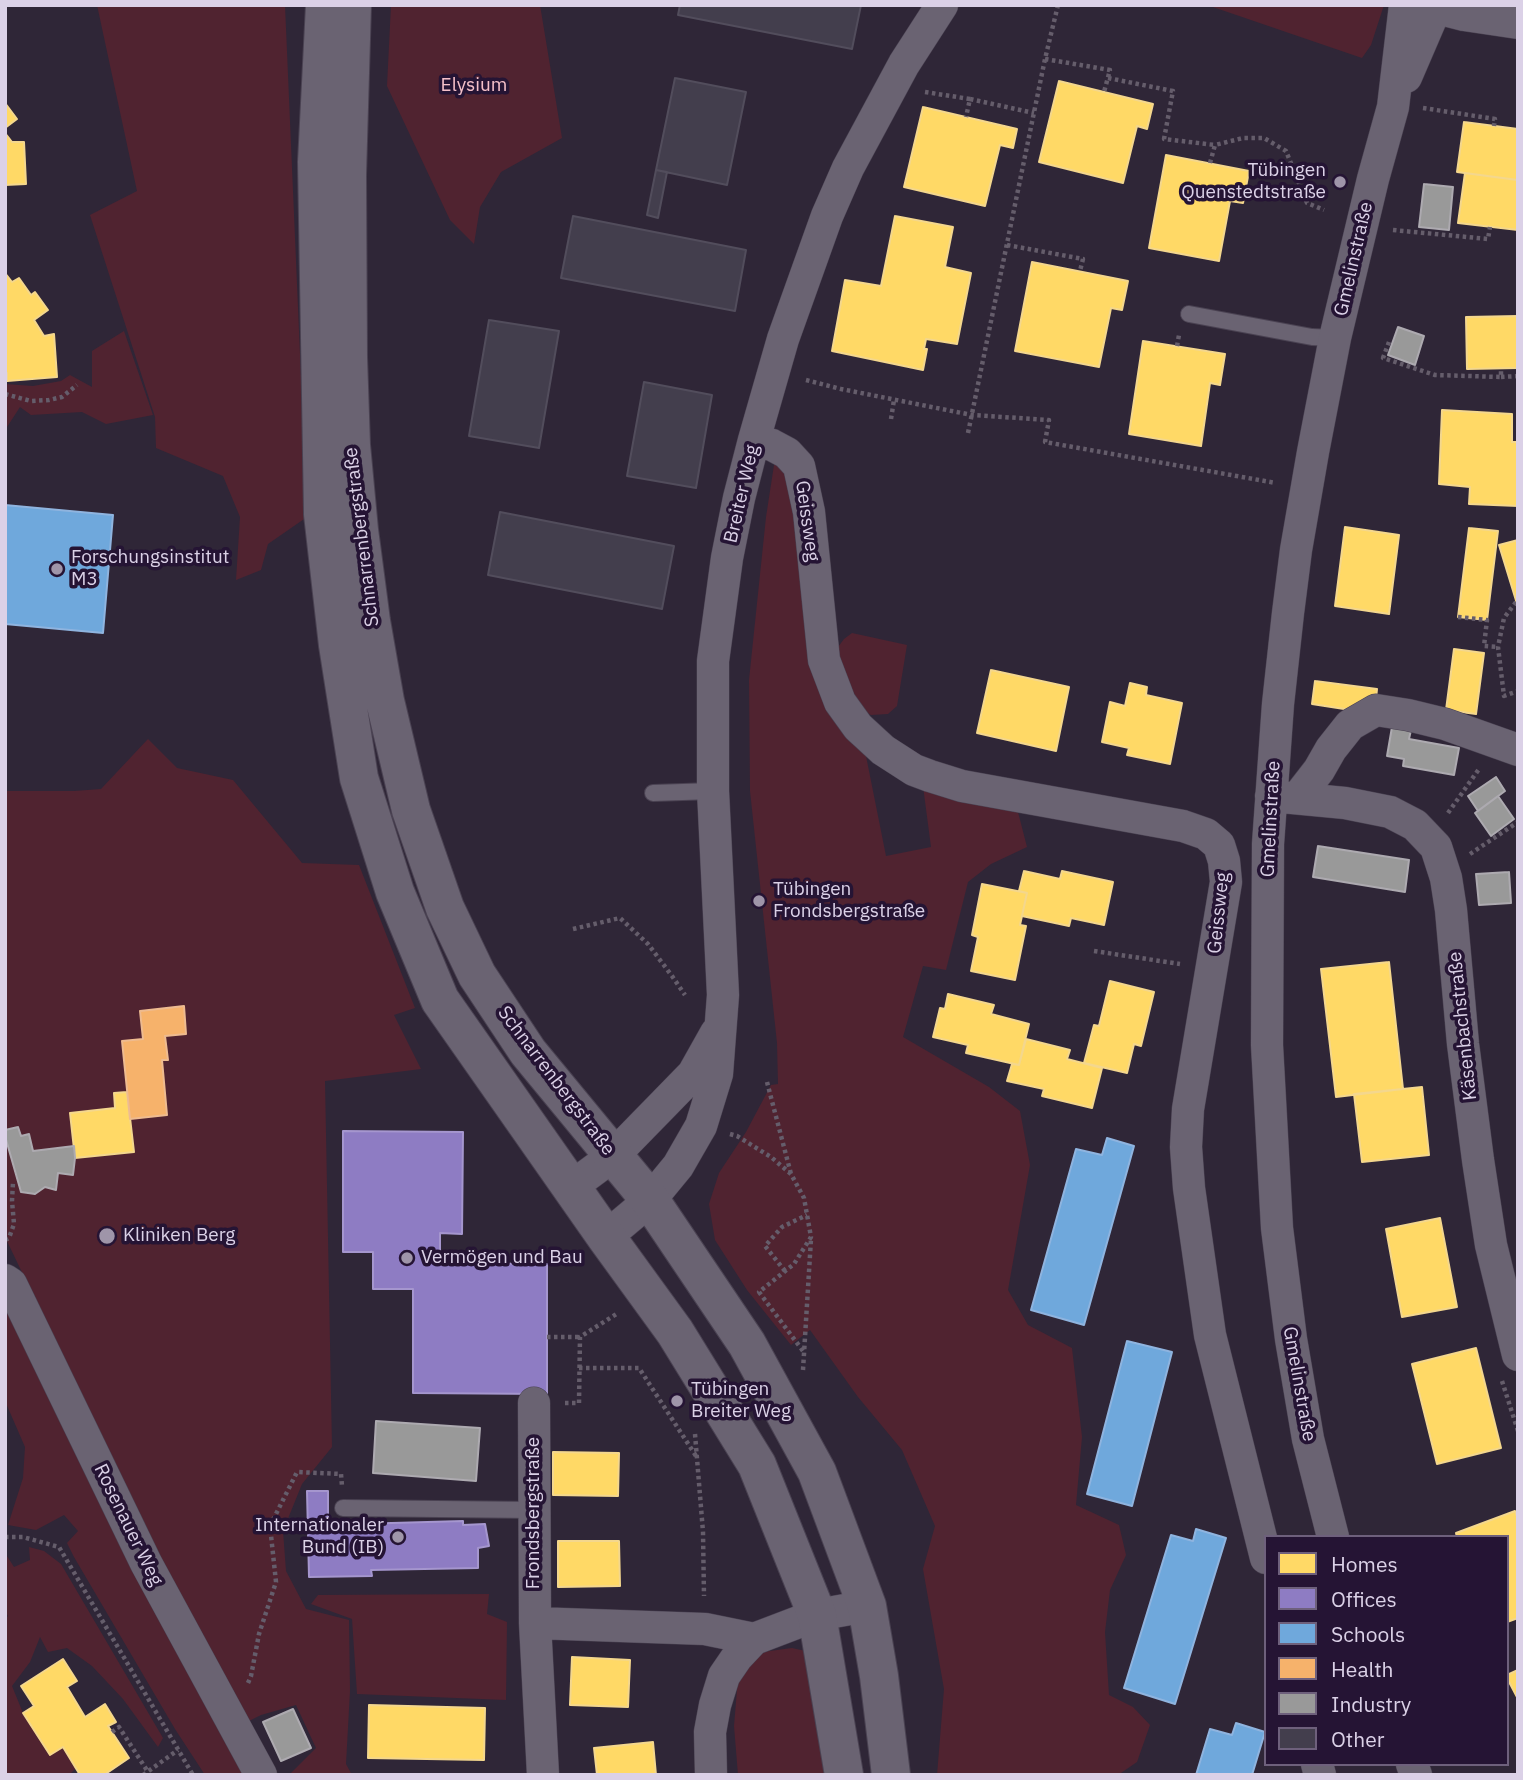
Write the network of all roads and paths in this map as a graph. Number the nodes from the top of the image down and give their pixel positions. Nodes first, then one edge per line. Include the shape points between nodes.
1 (325, 5) edge
2 (352, 5) edge
3 (943, 5) edge
4 (1058, 5) edge
5 (1405, 5) edge
6 (1433, 6) edge
7 (1518, 23) edge
8 (1045, 58) junction
9 (1108, 78) junction
10 (917, 90) dead end
11 (1104, 92) dead end
12 (970, 99) junction
13 (1393, 107) junction
14 (1034, 113) junction
15 (1460, 114) dead end
16 (966, 117) dead end
17 (1494, 126) dead end
18 (1215, 145) junction
19 (1210, 163) dead end
20 (1325, 210) dead end
21 (1490, 227) dead end
22 (1399, 230) dead end
23 (1007, 245) junction
24 (1080, 271) dead end
25 (1189, 314) dead end
26 (1335, 338) junction
27 (1389, 342) dead end
28 (1502, 368) dead end
29 (1518, 376) edge
30 (1501, 377) junction
31 (806, 380) dead end
32 (77, 385) dead end
33 (5, 394) edge
34 (894, 400) junction
35 (972, 415) junction
36 (891, 419) dead end
37 (968, 433) dead end
38 (754, 440) junction
39 (1284, 485) dead end
40 (1516, 603) edge
41 (1458, 617) dead end
42 (1498, 647) junction
43 (1518, 691) edge
44 (1508, 746) edge
45 (713, 791) junction
46 (653, 793) dead end
47 (1285, 797) junction
48 (1447, 814) dead end
49 (1518, 822) edge
50 (1461, 860) dead end
51 (573, 929) dead end
52 (1094, 951) dead end
53 (1153, 960) dead end
54 (685, 995) dead end
55 (722, 1022) junction
56 (767, 1082) dead end
57 (701, 1126) junction
58 (613, 1156) junction
59 (791, 1174) junction
60 (13, 1182) dead end
61 (571, 1187) junction
62 (650, 1200) junction
63 (807, 1215) junction
64 (606, 1237) junction
65 (811, 1237) junction
66 (5, 1240) edge
67 (785, 1272) junction
68 (7, 1278) edge
69 (628, 1306) dead end
70 (547, 1337) dead end
71 (580, 1337) junction
72 (803, 1352) junction
73 (1518, 1354) edge
74 (803, 1370) dead end
75 (534, 1403) dead end
76 (343, 1508) joint
77 (534, 1510) junction
78 (1332, 1535) edge
79 (5, 1537) edge
80 (1264, 1550) edge
81 (867, 1605) junction
82 (817, 1615) junction
83 (535, 1623) junction
84 (705, 1629) junction
85 (754, 1639) junction
86 (226, 1712) junction
87 (112, 1731) dead end
88 (178, 1749) junction
89 (145, 1773) edge
90 (193, 1775) edge
91 (261, 1775) edge
92 (543, 1775) edge
93 (711, 1775) edge
94 (844, 1775) edge
95 (891, 1775) edge

1 - 61 street, Schnarrenbergstraße via 317,162 323,514 359,778 395,892 440,1000
2 - 58 street, Schnarrenbergstraße via 346,175 351,445 385,701 411,810 445,908 477,975 528,1052
3 - 38 street, Breiter Weg via 904,64 827,216 783,339
4 - 8 path
5 - 13 street, Gmelinstraße
6 - 7 street
6 - 13 street, Gmelinstraße
8 - 9 path via 1110,70
8 - 14 path
9 - 11 path
9 - 18 path via 1172,91 1164,139
10 - 12 path
12 - 14 path
12 - 16 path
13 - 26 street, Gmelinstraße
14 - 23 path
15 - 17 path via 1495,119
18 - 19 path
18 - 20 path via 1264,138 1286,151 1307,202
21 - 22 path via 1488,239
23 - 24 path via 1083,259
23 - 35 path
25 - 26 lane
26 - 47 street, Gmelinstraße via 1296,550 1282,664
27 - 30 path via 1384,358 1435,374
28 - 30 path
29 - 30 path
31 - 34 path
32 - 33 path via 49,400
34 - 35 path
34 - 36 path
35 - 37 path
35 - 39 path via 1049,420 1045,442
38 - 45 street, Breiter Weg via 727,558 713,661
38 - 80 street, Geissweg via 787,453 799,466 824,660 840,702 883,750 914,770 951,783 1183,826 1206,834 1219,845 1226,882 1188,1109 1186,1147 1210,1335
40 - 42 path via 1504,618
41 - 42 path via 1488,620 1484,646
42 - 43 path via 1504,696
44 - 47 street via 1444,724 1376,710 1350,725 1319,770
44 - 48 path
45 - 46 lane
45 - 55 street, Breiter Weg
47 - 73 street, Käsenbachstraße via 1390,813 1415,825 1436,847 1451,910 1463,1044 1491,1245
47 - 78 street, Gmelinstraße via 1267,911 1267,1045 1278,1228 1308,1439
49 - 50 path
51 - 54 path via 621,918 648,944
52 - 53 path
55 - 57 street, Breiter Weg via 717,1074
55 - 58 street, Breiter Weg via 693,1074
56 - 59 path
57 - 59 path via 737,1136
57 - 62 street, Breiter Weg via 678,1166
58 - 61 street, Breiter Weg
58 - 62 street, Schnarrenbergstraße
59 - 63 path
60 - 66 path via 13,1224
61 - 64 street, Schnarrenbergstraße
62 - 64 street, Breiter Weg
62 - 81 street, Schnarrenbergstraße via 747,1344 817,1472
63 - 65 path
63 - 67 path via 782,1227 765,1246
64 - 82 street, Schnarrenbergstraße via 675,1332 757,1465
65 - 67 path
65 - 72 path
67 - 72 path via 759,1292
68 - 86 street, Rosenauer Weg via 146,1563
69 - 71 path
70 - 71 path
71 - 84 path via 579,1368 639,1368 696,1457
72 - 74 path
75 - 77 street, Frondsbergstraße
76 - 77 lane
76 - 86 path via 341,1474 297,1472 271,1526 276,1582 251,1676
77 - 83 street, Frondsbergstraße
79 - 88 path via 59,1547
81 - 82 street
81 - 95 street, Schnarrenbergstraße
82 - 85 street
82 - 94 street, Schnarrenbergstraße
83 - 84 street
83 - 92 street, Frondsbergstraße
84 - 85 street
85 - 93 street via 724,1676 710,1732
86 - 91 street, Rosenauer Weg
87 - 89 path via 119,1727
88 - 89 path
88 - 90 path

